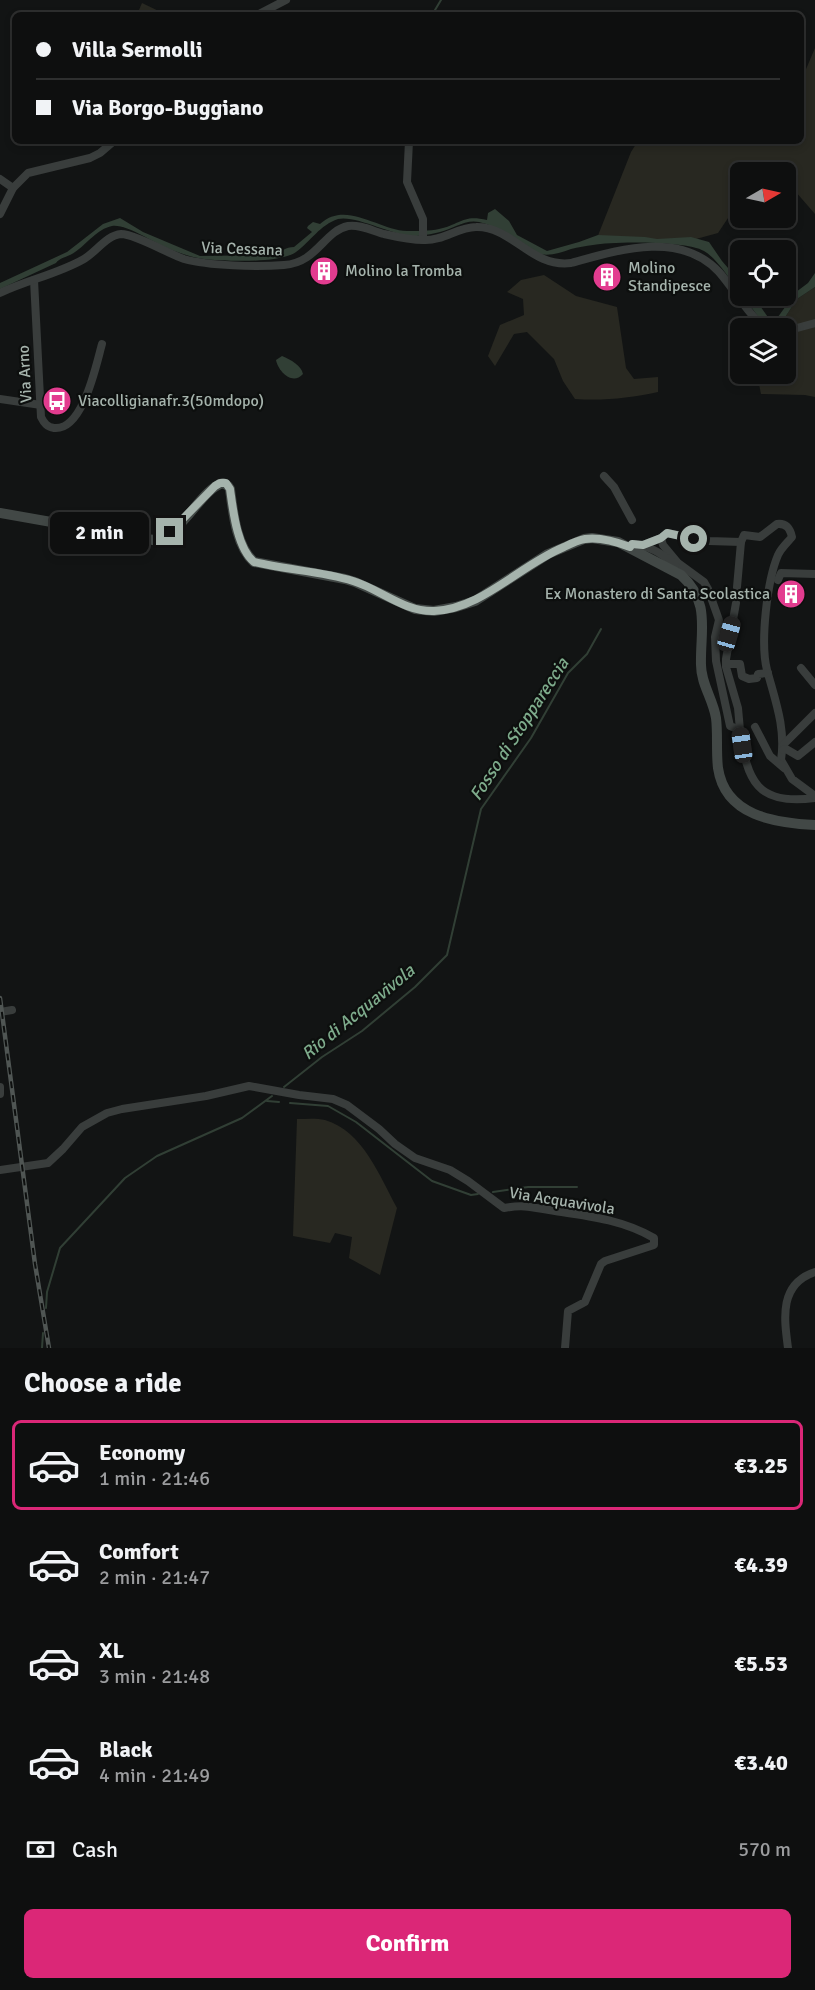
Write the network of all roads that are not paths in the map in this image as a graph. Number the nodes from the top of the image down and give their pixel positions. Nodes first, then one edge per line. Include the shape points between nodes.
1 (283, 1) edge
2 (263, 12) edge
3 (110, 144) edge
4 (409, 144) edge
5 (0, 179) edge
6 (13, 188) junction
7 (0, 214) edge
8 (423, 240) junction
9 (34, 280) junction
10 (0, 293) edge
11 (757, 318) edge
12 (815, 323) edge
13 (796, 328) edge
14 (102, 344) dead end
15 (0, 399) edge
16 (41, 405) junction
17 (604, 476) dead end
18 (0, 513) edge
19 (632, 520) dead end
20 (661, 538) junction
21 (739, 542) junction
22 (643, 545) junction
23 (630, 547) junction
24 (667, 554) junction
25 (680, 570) junction
26 (815, 574) edge
27 (778, 580) dead end
28 (737, 587) dead end
29 (736, 603) dead end
30 (726, 664) junction
31 (801, 668) dead end
32 (768, 673) junction
33 (815, 685) edge
34 (815, 713) edge
35 (755, 727) dead end
36 (740, 730) junction
37 (815, 742) edge
38 (783, 747) junction
39 (785, 768) junction
40 (815, 797) edge
41 (815, 825) edge
42 (12, 1010) dead end
43 (0, 1012) edge
44 (0, 1087) edge
45 (0, 1094) edge
46 (0, 1170) edge
47 (815, 1272) edge
48 (565, 1348) edge
49 (788, 1348) edge

1 - 2 street
3 - 6 street via 90,158 28,172
4 - 8 street via 407,182 421,215
5 - 6 street
6 - 7 street
8 - 9 street, Via Cessana via 348,226 305,260 276,266 200,263 120,234 84,259
8 - 11 street, Via Cessana via 440,239 469,227 484,227 543,260 561,264 632,248 679,249 714,268
9 - 10 street, Via Cessana
9 - 16 street, Via Arno
12 - 13 street
14 - 16 street, Via Arno via 76,416 64,427 51,428 44,423
15 - 16 street
17 - 19 street via 614,486
18 - 23 street via 153,540 170,532 211,490 223,483 230,489 241,541 254,562 355,582 423,611 475,601 539,559 578,540 592,538
20 - 21 street via 667,533
20 - 22 street
20 - 24 street
21 - 28 street
21 - 32 street via 744,535 760,537 781,523 790,529 792,537 777,556 769,586 765,650
22 - 23 street
22 - 24 street
23 - 25 street
24 - 25 street
25 - 36 street via 704,582 708,589 718,620 715,648 720,683 730,726
25 - 41 street via 692,586 703,616 701,669 716,716 718,767 725,790 734,802 765,818
26 - 27 street via 781,573
29 - 30 street
30 - 32 street via 740,664 745,678
30 - 36 street
31 - 33 street
32 - 38 street
34 - 38 street
35 - 39 street via 770,756
36 - 40 street via 746,766 761,791 789,799
37 - 38 street via 798,756
38 - 39 street via 781,760
39 - 40 street via 792,779
42 - 43 street
44 - 45 street
46 - 48 street, Via Acquavivola via 48,1163 82,1127 122,1108 198,1098 244,1086 333,1099 347,1105 416,1158 468,1180 504,1208 522,1205 604,1218 654,1238 654,1245 601,1264 585,1302 568,1311
47 - 49 street via 798,1281 785,1305

